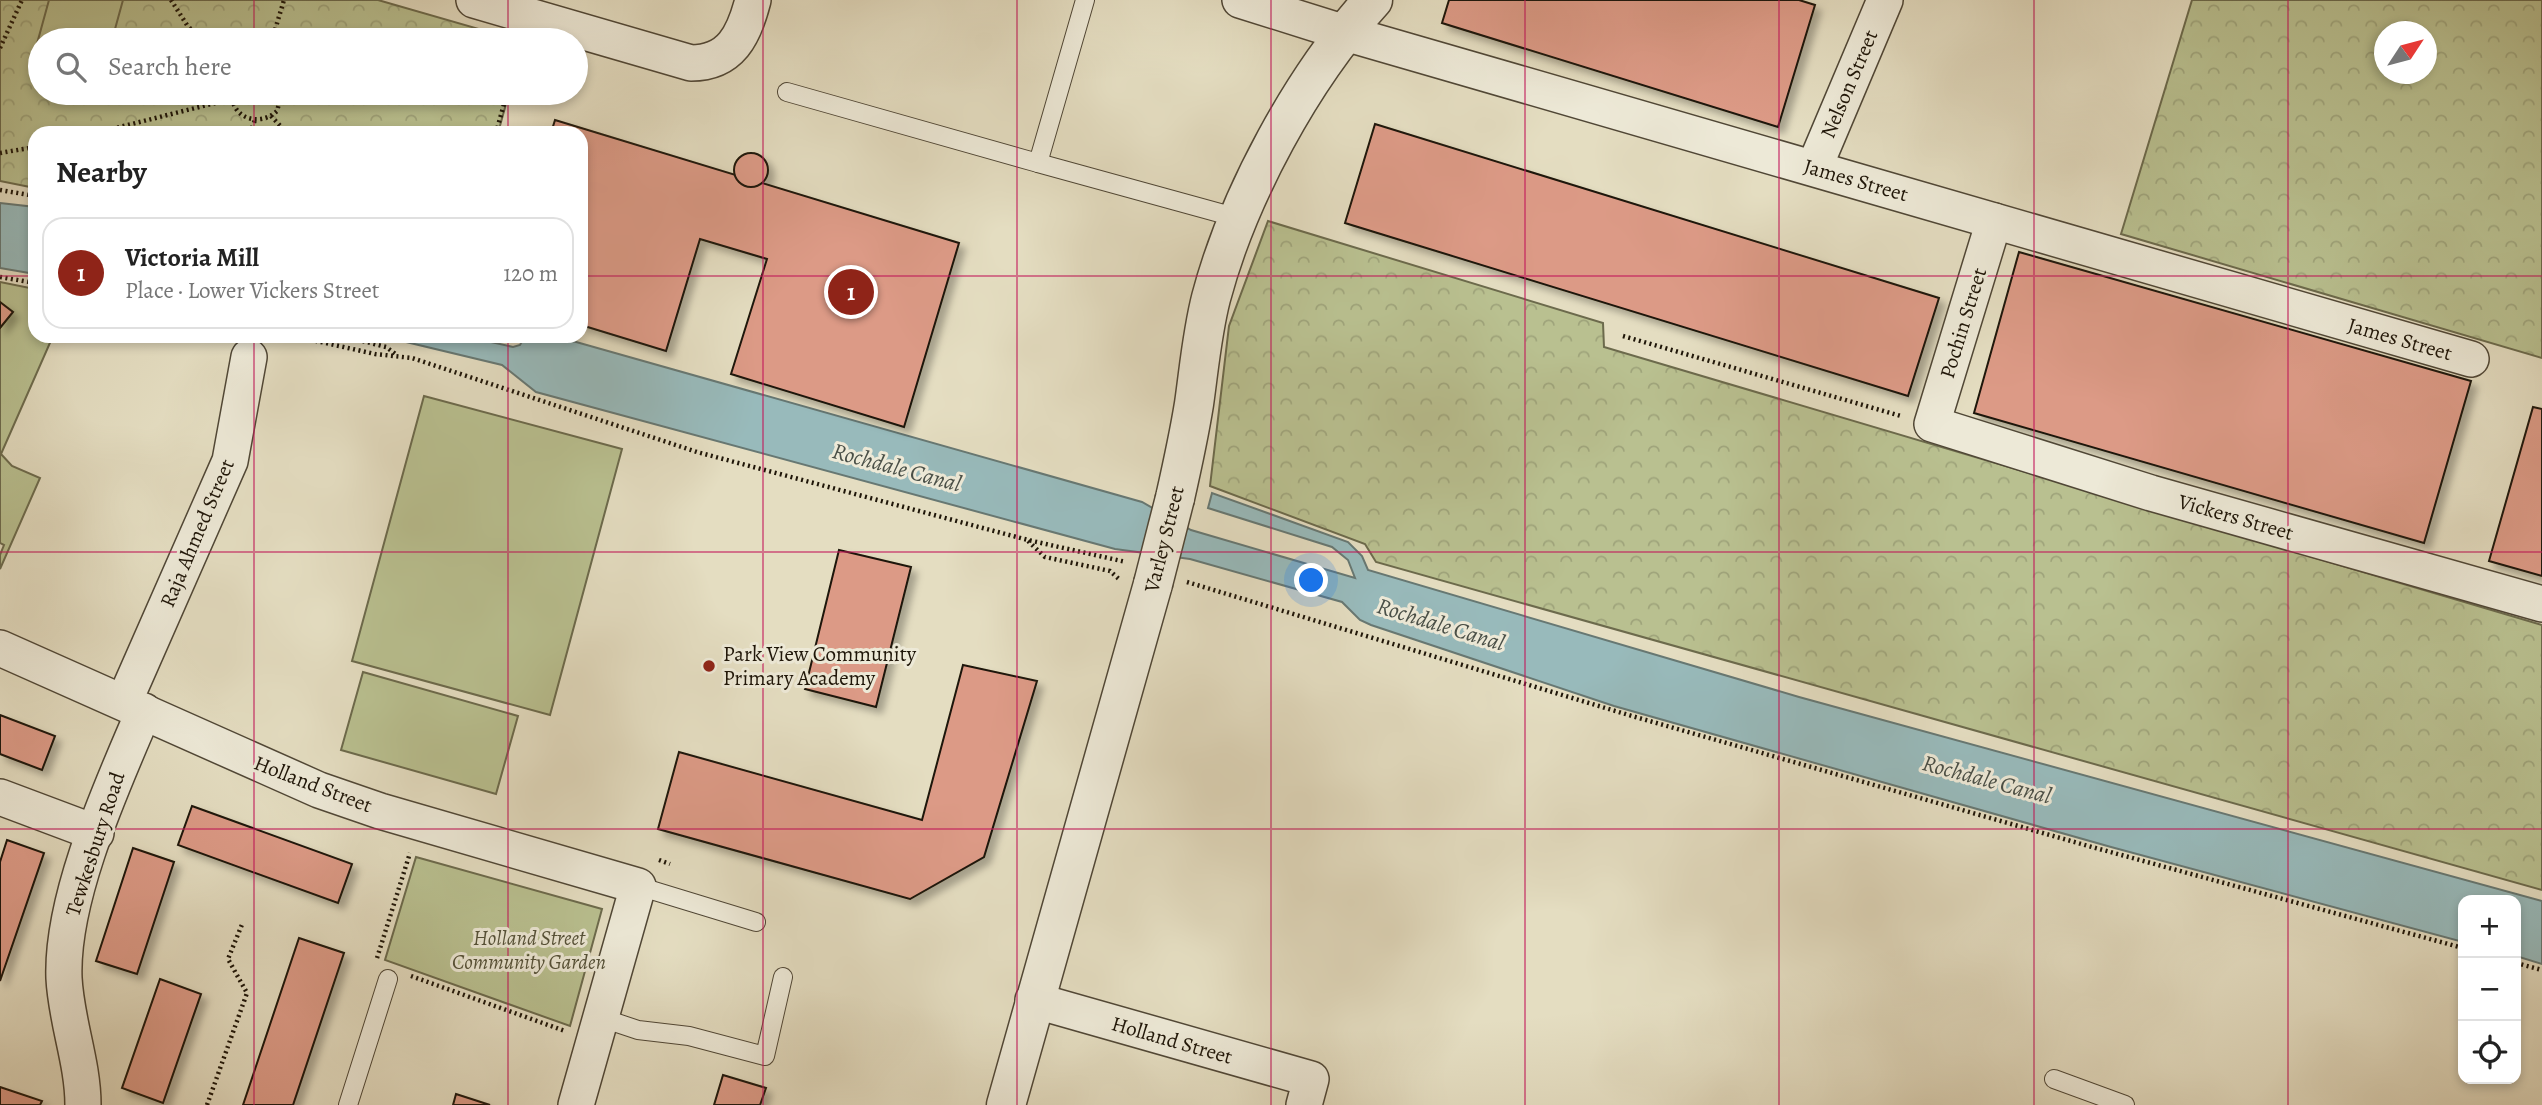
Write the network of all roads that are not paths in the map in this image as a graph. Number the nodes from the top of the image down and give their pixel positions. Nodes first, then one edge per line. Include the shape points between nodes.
1 (474, 0) edge
2 (753, 0) edge
3 (1085, 0) edge
4 (1240, 0) edge
5 (1373, 0) edge
6 (1885, 0) edge
7 (547, 28) edge
8 (1345, 33) junction
9 (588, 40) edge
10 (787, 92) dead end
11 (1038, 163) junction
12 (1814, 168) junction
13 (1238, 218) junction
14 (1994, 221) junction
15 (249, 357) dead end
16 (2471, 359) dead end
17 (1932, 424) joint
18 (2542, 604) edge
19 (0, 648) edge
20 (134, 707) junction
21 (0, 797) edge
22 (96, 833) junction
23 (638, 887) junction
24 (756, 922) dead end
25 (392, 973) road end
26 (783, 977) dead end
27 (1034, 1000) junction
28 (589, 1026) junction
29 (2054, 1079) dead end
30 (1307, 1092) edge
31 (83, 1105) edge
32 (348, 1105) edge
33 (576, 1105) edge
34 (1006, 1105) edge
35 (2125, 1105) edge

1 - 7 street
2 - 9 street via 734,46 706,63
3 - 11 lane
4 - 8 street, James Street
5 - 8 street, Varley Street
6 - 12 street, Nelson Street
8 - 12 street, James Street
8 - 13 street, Varley Street via 1285,125
10 - 11 lane
11 - 13 lane
12 - 14 street, James Street
13 - 27 street, Varley Street, bridge via 1206,321 1175,498 1150,594
14 - 16 street, James Street
14 - 17 street, Pochin Street
15 - 20 street, Raja Ahmed Street via 230,461
17 - 18 street, Vickers Street via 2151,494
19 - 20 street, Holland Street
20 - 22 street, Tewkesbury Road
20 - 23 street, Holland Street via 319,790
21 - 22 street
22 - 31 street, Tewkesbury Road via 75,894 65,951 64,978
23 - 24 lane
23 - 28 street
25 - 32 lane
26 - 28 lane via 765,1056 690,1036
27 - 30 street, Holland Street
27 - 34 street, Varley Street
28 - 33 street
29 - 35 lane

